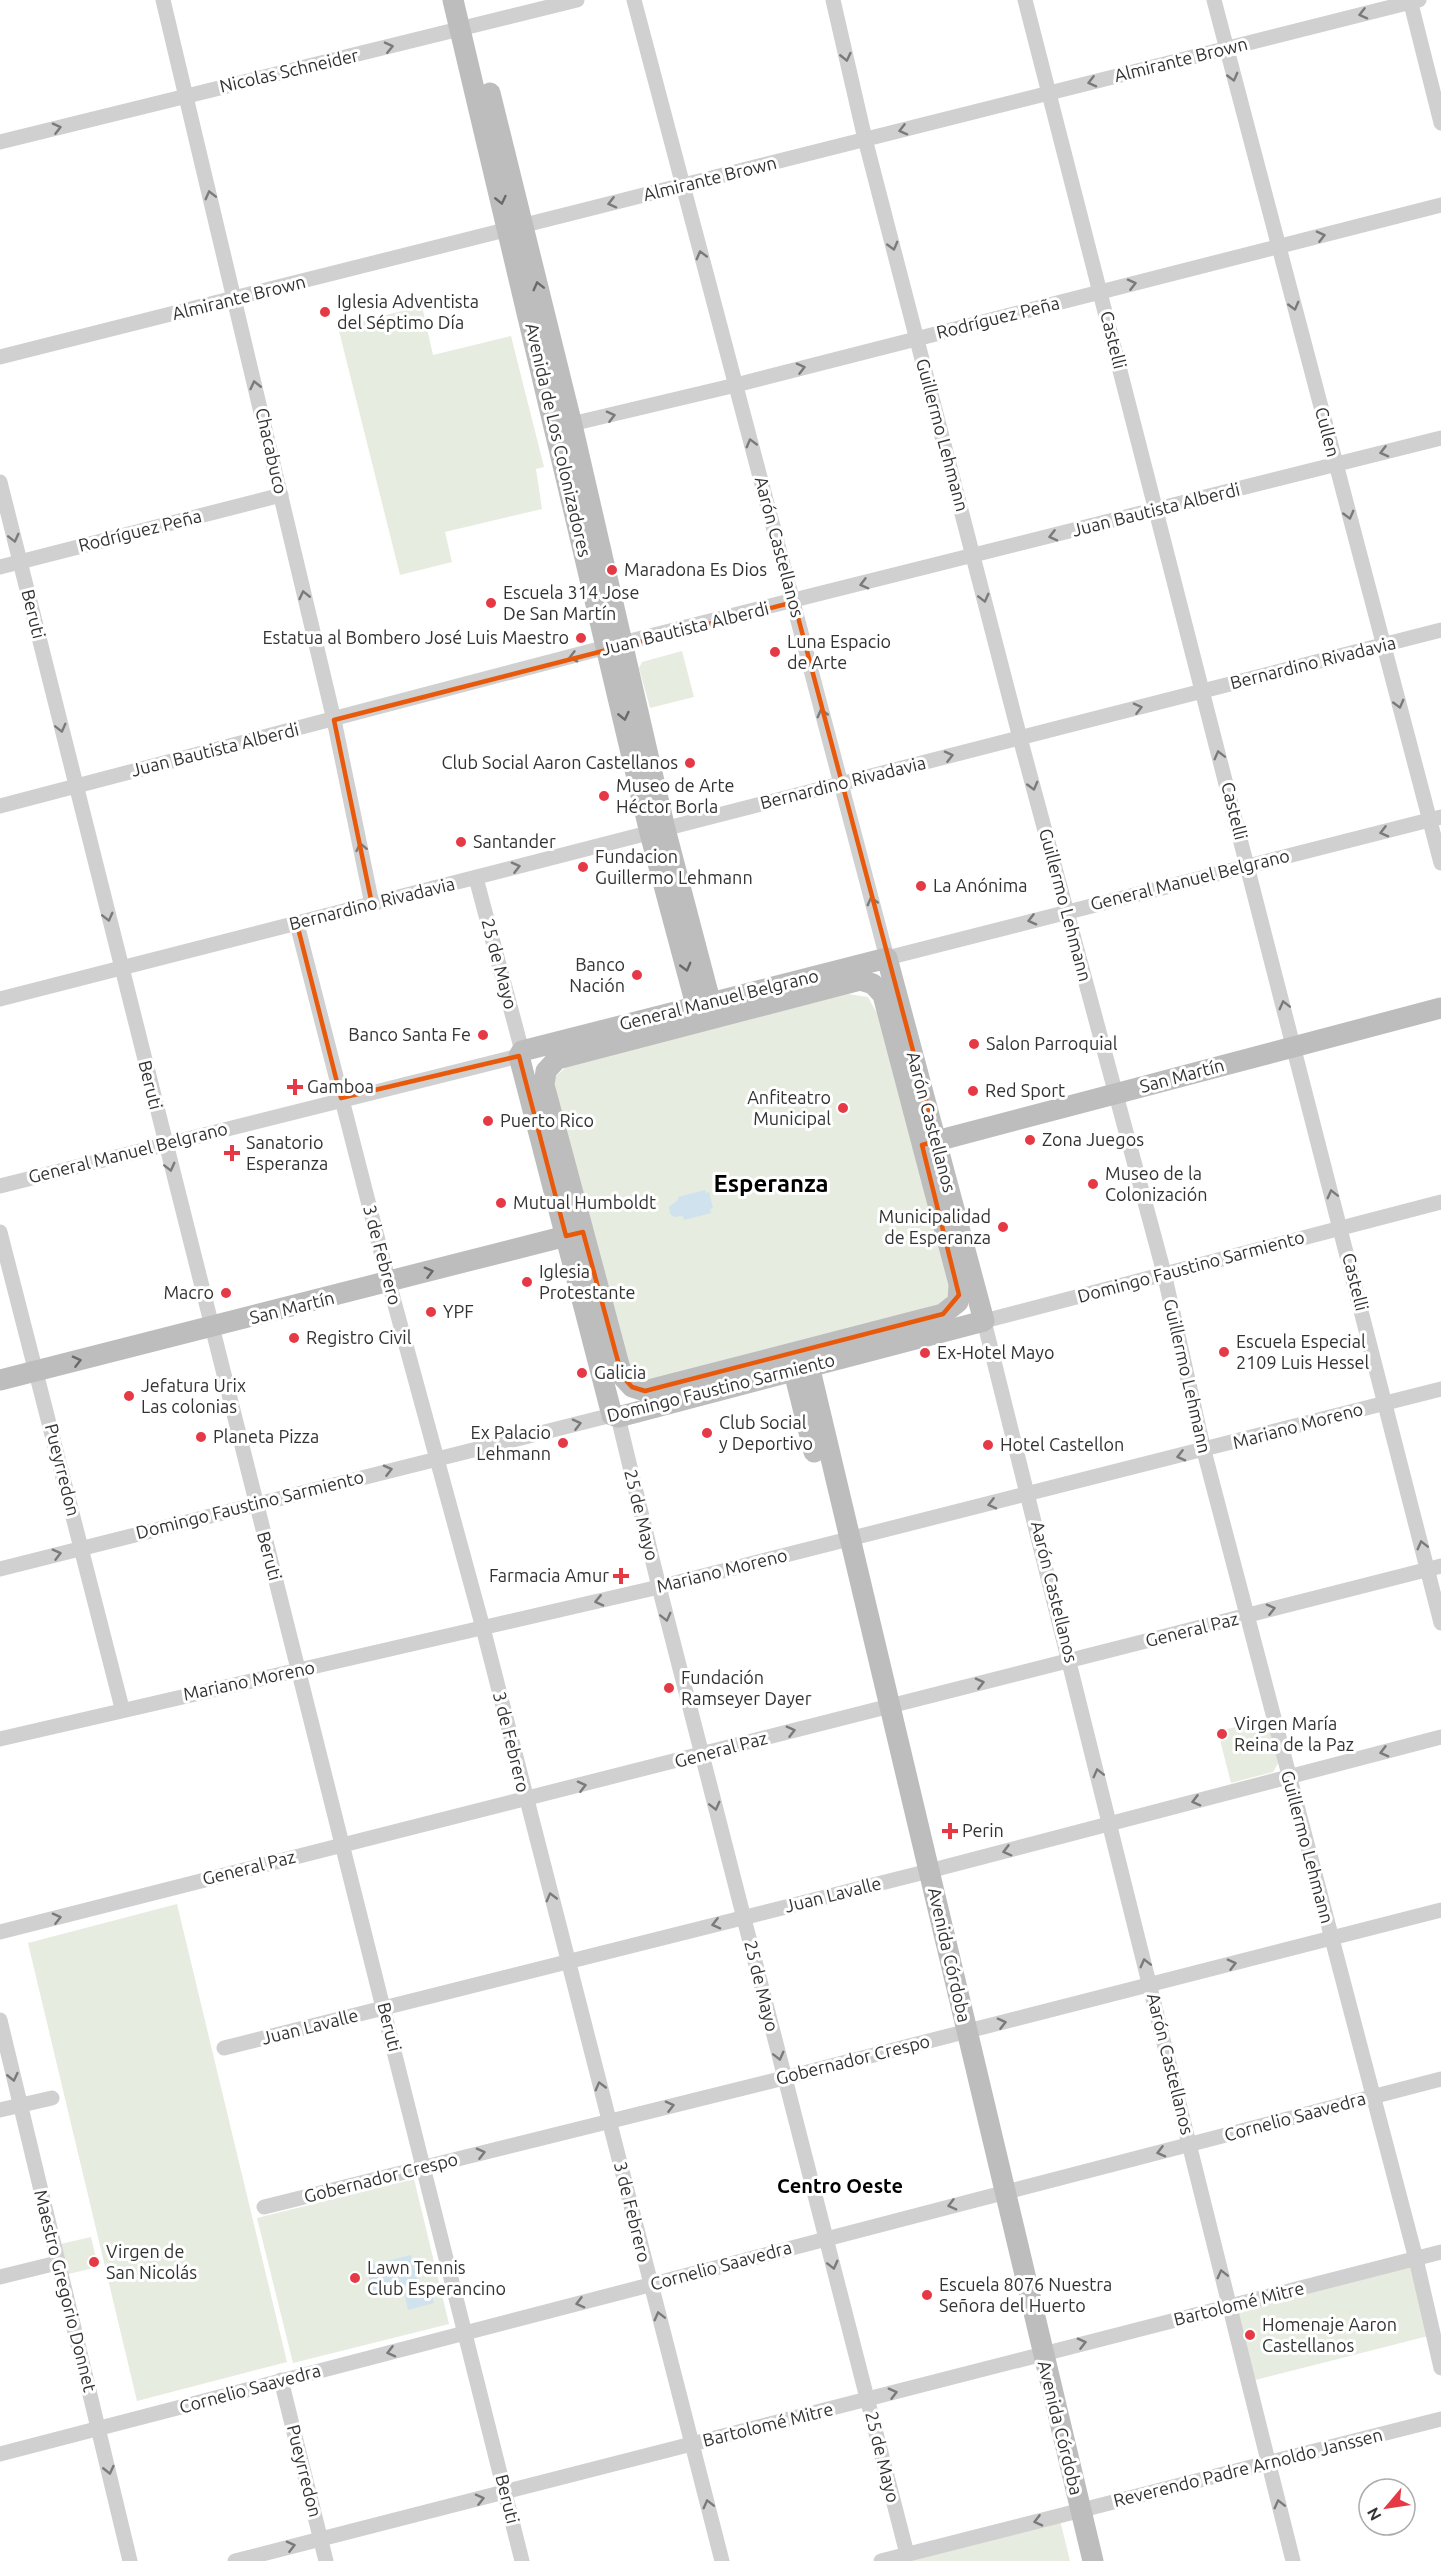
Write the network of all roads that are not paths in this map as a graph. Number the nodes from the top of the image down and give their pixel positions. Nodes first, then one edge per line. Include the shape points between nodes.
1 (164, 0) edge
2 (453, 0) edge
3 (468, 0) edge
4 (577, 0) edge
5 (634, 0) edge
6 (833, 0) edge
7 (1025, 0) edge
8 (1214, 0) edge
9 (1413, 1) edge
10 (467, 29) junction
11 (1226, 49) junction
12 (1049, 93) junction
13 (186, 96) junction
14 (1441, 123) edge
15 (865, 139) junction
16 (0, 142) edge
17 (683, 186) junction
18 (1441, 205) edge
19 (515, 228) junction
20 (1278, 247) junction
21 (1100, 292) junction
22 (235, 298) junction
23 (917, 339) junction
24 (0, 357) edge
25 (736, 385) junction
26 (563, 426) junction
27 (1441, 438) edge
28 (1335, 465) junction
29 (0, 482) edge
30 (281, 495) junction
31 (1156, 510) junction
32 (973, 556) junction
33 (20, 561) junction
34 (0, 567) edge
35 (794, 602) junction
36 (1441, 630) edge
37 (1383, 645) junction
38 (615, 646) junction
39 (1203, 691) junction
40 (334, 720) junction
41 (1020, 738) junction
42 (841, 784) junction
43 (75, 786) junction
44 (0, 806) edge
45 (1435, 819) edge
46 (658, 831) junction
47 (1441, 863) edge
48 (1248, 866) junction
49 (476, 878) junction
50 (372, 904) junction
51 (1067, 911) junction
52 (297, 924) junction
53 (887, 958) junction
54 (122, 968) junction
55 (883, 995) joint
56 (0, 999) edge
57 (1441, 1008) edge
58 (705, 1011) junction
59 (1294, 1047) junction
60 (521, 1054) junction
61 (551, 1064) joint
62 (1115, 1093) junction
63 (341, 1098) junction
64 (930, 1143) junction
65 (164, 1144) junction
66 (0, 1186) edge
67 (1441, 1202) edge
68 (1341, 1227) junction
69 (0, 1232) edge
70 (574, 1234) junction
71 (1164, 1274) junction
72 (389, 1283) junction
73 (944, 1314) joint
74 (984, 1321) junction
75 (211, 1328) junction
76 (799, 1361) junction
77 (37, 1371) junction
78 (622, 1376) joint
79 (0, 1380) edge
80 (1441, 1389) edge
81 (1386, 1403) junction
82 (615, 1416) junction
83 (1204, 1450) junction
84 (438, 1458) junction
85 (1029, 1494) junction
86 (255, 1503) junction
87 (843, 1541) junction
88 (81, 1548) junction
89 (1434, 1567) edge
90 (0, 1569) edge
91 (659, 1587) junction
92 (1247, 1616) junction
93 (1441, 1623) edge
94 (483, 1628) junction
95 (1071, 1661) junction
96 (300, 1670) junction
97 (883, 1707) junction
98 (122, 1708) junction
99 (1441, 1737) edge
100 (0, 1738) edge
101 (702, 1755) junction
102 (1289, 1777) junction
103 (526, 1800) junction
104 (1111, 1823) junction
105 (344, 1844) junction
106 (923, 1873) junction
107 (1441, 1910) edge
108 (743, 1917) junction
109 (0, 1932) edge
110 (1331, 1938) junction
111 (568, 1962) junction
112 (1151, 1985) junction
113 (385, 2008) junction
114 (0, 2020) edge
115 (961, 2033) junction
116 (224, 2048) dead end
117 (784, 2078) junction
118 (1441, 2079) edge
119 (1373, 2097) junction
120 (52, 2098) dead end
121 (19, 2105) junction
122 (0, 2110) edge
123 (609, 2122) junction
124 (1190, 2144) junction
125 (424, 2167) junction
126 (998, 2193) junction
127 (264, 2207) dead end
128 (826, 2239) junction
129 (1441, 2252) edge
130 (1416, 2259) junction
131 (57, 2263) junction
132 (0, 2277) edge
133 (651, 2284) junction
134 (1230, 2306) junction
135 (466, 2332) junction
136 (1036, 2355) junction
137 (1441, 2368) edge
138 (281, 2380) junction
139 (867, 2400) junction
140 (1441, 2419) edge
141 (100, 2429) junction
142 (692, 2445) junction
143 (0, 2454) edge
144 (1269, 2463) junction
145 (506, 2493) junction
146 (1074, 2512) junction
147 (321, 2539) junction
148 (907, 2554) junction
149 (130, 2561) edge
150 (235, 2561) edge
151 (326, 2561) edge
152 (522, 2561) edge
153 (722, 2561) edge
154 (881, 2561) edge
155 (1078, 2561) edge
156 (1093, 2561) edge
157 (1293, 2561) edge

1 - 13 street, Chacabuco
2 - 10 main road, Avenida de Los Colonizadores
3 - 10 main road, Avenida de Los Colonizadores
4 - 10 street, Nicolas Schneider
5 - 17 street, Aarón Castellanos
6 -> 15 street, Guillermo Lehmann
7 - 12 street, Castelli
8 - 11 street, Cullen
9 -> 11 street, Almirante Brown
9 - 14 street
13 -> 10 street, Nicolas Schneider
10 - 19 main road, Avenida de Los Colonizadores
11 -> 12 street, Almirante Brown
11 -> 20 street, Cullen
12 -> 15 street, Almirante Brown
12 - 21 street, Castelli
16 -> 13 street, Nicolas Schneider
22 -> 13 street, Chacabuco
15 - 17 street, Almirante Brown
15 -> 23 street, Guillermo Lehmann
17 -> 19 street, Almirante Brown
25 -> 17 street, Aarón Castellanos
20 -> 18 street, Rodríguez Peña
19 - 22 street, Almirante Brown
19 - 26 main road, Avenida de Los Colonizadores
21 -> 20 street, Rodríguez Peña
20 -> 28 street, Cullen
21 - 23 street, Rodríguez Peña
21 - 31 street, Castelli
22 - 24 street, Almirante Brown
30 -> 22 street, Chacabuco
25 -> 23 street, Rodríguez Peña
23 - 32 street, Guillermo Lehmann
26 -> 25 street, Rodríguez Peña
35 -> 25 street, Aarón Castellanos
26 - 38 main road, Avenida de Los Colonizadores
27 -> 28 street, Juan Bautista Alberdi
28 - 31 street, Juan Bautista Alberdi
28 -> 37 street, Cullen
29 -> 33 street, Beruti
30 - 33 street, Rodríguez Peña
40 -> 30 street, Chacabuco
31 -> 32 street, Juan Bautista Alberdi
31 - 39 street, Castelli
32 -> 35 street, Juan Bautista Alberdi
32 -> 41 street, Guillermo Lehmann
33 - 34 street, Rodríguez Peña
33 -> 43 street, Beruti
35 - 38 street, Juan Bautista Alberdi
42 -> 35 street, Aarón Castellanos
36 - 37 street, Bernardino Rivadavia
37 - 39 street, Bernardino Rivadavia
37 -> 45 street, Cullen
38 -> 40 street, Juan Bautista Alberdi
38 - 46 main road, Avenida de Los Colonizadores
41 -> 39 street, Bernardino Rivadavia
48 -> 39 street, Castelli
40 - 43 street, Juan Bautista Alberdi
50 -> 40 street, Chacabuco
42 -> 41 street, Bernardino Rivadavia
41 -> 51 street, Guillermo Lehmann
42 - 46 street, Bernardino Rivadavia
53 -> 42 street, Aarón Castellanos
43 - 44 street, Juan Bautista Alberdi
43 -> 54 street, Beruti
45 - 47 street, Cullen
45 -> 48 street, General Manuel Belgrano
49 -> 46 street, Bernardino Rivadavia
46 - 58 main road, Avenida de Los Colonizadores
48 - 51 street, General Manuel Belgrano
59 -> 48 street, Castelli
49 - 50 street, Bernardino Rivadavia
49 - 60 street, 25 de Mayo
50 - 52 street, Bernardino Rivadavia
51 -> 53 street, General Manuel Belgrano
51 - 62 street, Guillermo Lehmann
52 - 54 street, Bernardino Rivadavia
52 - 63 street, 3 de Febrero
53 - 58 main road, General Manuel Belgrano
53 - 64 main road, Aarón Castellanos
54 - 56 street, Bernardino Rivadavia
54 - 65 street, Beruti
55 - 58 main road, General Manuel Belgrano via 873,984 860,980
55 - 64 main road, Aarón Castellanos
57 - 59 main road, San Martín
58 - 60 main road, General Manuel Belgrano
58 - 61 main road, General Manuel Belgrano via 556,1059
59 - 62 main road, San Martín
68 -> 59 street, Castelli
60 - 63 street, General Manuel Belgrano
60 - 70 main road, 25 de Mayo
61 - 70 main road, 25 de Mayo via 544,1085
62 - 64 main road, San Martín
62 - 71 street, Guillermo Lehmann
63 - 65 street, General Manuel Belgrano
63 - 72 street, 3 de Febrero
64 - 73 main road, Aarón Castellanos via 958,1284 957,1302
64 - 74 main road, Aarón Castellanos
65 - 66 street, General Manuel Belgrano
65 -> 75 street, Beruti
67 - 68 street, Domingo Faustino Sarmiento
68 - 71 street, Domingo Faustino Sarmiento
68 - 81 street, Castelli
69 - 77 street, Pueyrredon
72 -> 70 main road, San Martín
70 - 78 main road, 25 de Mayo
70 - 82 main road, 25 de Mayo
71 - 74 street, Domingo Faustino Sarmiento
71 - 83 street, Guillermo Lehmann
72 - 75 main road, San Martín
72 - 84 street, 3 de Febrero
73 - 76 main road, Domingo Faustino Sarmiento
74 - 76 main road, Domingo Faustino Sarmiento
74 - 85 street, Aarón Castellanos
77 -> 75 main road, San Martín
75 - 86 street, Beruti
76 - 78 main road, Domingo Faustino Sarmiento via 645,1391 632,1387
76 - 82 main road, Domingo Faustino Sarmiento
76 - 87 main road, Avenida Córdoba
77 - 79 main road, San Martín
77 - 88 street, Pueyrredon
80 - 81 street, Mariano Moreno
81 - 83 street, Mariano Moreno
89 -> 81 street, Castelli
84 -> 82 street, Domingo Faustino Sarmiento
82 - 91 street, 25 de Mayo
83 -> 85 street, Mariano Moreno
83 - 92 street, Guillermo Lehmann
86 -> 84 street, Domingo Faustino Sarmiento
84 - 94 street, 3 de Febrero
85 -> 87 street, Mariano Moreno
85 - 95 street, Aarón Castellanos
86 - 88 street, Domingo Faustino Sarmiento
86 - 96 street, Beruti
87 - 91 street, Mariano Moreno
87 - 97 main road, Avenida Córdoba
90 -> 88 street, Domingo Faustino Sarmiento
88 - 98 street, Pueyrredon
92 -> 89 street, General Paz
89 - 93 street, Castelli
91 -> 94 street, Mariano Moreno
91 -> 101 street, 25 de Mayo
92 - 95 street, General Paz
92 - 102 street, Guillermo Lehmann
94 - 96 street, Mariano Moreno
94 - 103 street, 3 de Febrero
97 -> 95 street, General Paz
104 -> 95 street, Aarón Castellanos
96 - 98 street, Mariano Moreno
96 - 105 street, Beruti
101 -> 97 street, General Paz
97 - 106 main road, Avenida Córdoba
98 - 100 street, Mariano Moreno
99 -> 102 street, Juan Lavalle
103 -> 101 street, General Paz
101 -> 108 street, 25 de Mayo
102 -> 104 street, Juan Lavalle
102 - 110 street, Guillermo Lehmann
103 - 105 street, General Paz
111 -> 103 street, 3 de Febrero
104 -> 106 street, Juan Lavalle
112 -> 104 street, Aarón Castellanos
109 -> 105 street, General Paz
105 - 113 street, Beruti
106 - 108 street, Juan Lavalle
106 - 115 main road, Avenida Córdoba
107 - 110 street, Gobernador Crespo
108 -> 111 street, Juan Lavalle
108 -> 117 street, 25 de Mayo
112 -> 110 street, Gobernador Crespo
110 - 119 street, Guillermo Lehmann
111 - 113 street, Juan Lavalle
123 -> 111 street, 3 de Febrero
115 -> 112 street, Gobernador Crespo
112 - 124 street, Aarón Castellanos
113 - 116 street, Juan Lavalle
113 - 125 street, Beruti
114 -> 121 street, Maestro Gregorio Donnet
115 - 117 street, Gobernador Crespo
115 - 126 main road, Avenida Córdoba
123 -> 117 street, Gobernador Crespo
117 - 128 street, 25 de Mayo
118 - 119 street, Cornelio Saavedra
119 - 124 street, Cornelio Saavedra
119 - 130 street, Guillermo Lehmann
120 - 121 street
121 - 122 street
121 - 131 street, Maestro Gregorio Donnet
125 -> 123 street, Gobernador Crespo
123 - 133 street, 3 de Febrero
124 -> 126 street, Cornelio Saavedra
134 -> 124 street, Aarón Castellanos
125 - 127 street, Gobernador Crespo
125 - 135 street, Beruti
126 -> 128 street, Cornelio Saavedra
126 - 136 main road, Avenida Córdoba
128 - 133 street, Cornelio Saavedra
128 -> 139 street, 25 de Mayo
129 - 130 street, Bartolomé Mitre
130 - 134 street, Bartolomé Mitre
130 - 137 street, Guillermo Lehmann
131 - 132 street
131 - 141 street, Maestro Gregorio Donnet
133 -> 135 street, Cornelio Saavedra
142 -> 133 street, 3 de Febrero
136 -> 134 street, Bartolomé Mitre
134 - 144 street, Aarón Castellanos
135 -> 138 street, Cornelio Saavedra
135 - 145 street, Beruti
139 -> 136 street, Bartolomé Mitre
136 - 146 main road, Avenida Córdoba
138 - 141 street, Cornelio Saavedra
138 - 147 street, Pueyrredon
139 - 142 street, Bartolomé Mitre
139 - 148 street, 25 de Mayo
140 - 144 street, Reverendo Padre Arnoldo Janssen
141 - 143 street, Cornelio Saavedra
141 -> 149 street, Maestro Gregorio Donnet
142 - 145 street, Bartolomé Mitre
153 -> 142 street, 3 de Febrero
144 - 146 street, Reverendo Padre Arnoldo Janssen
157 -> 144 street, Aarón Castellanos
147 -> 145 street, Bartolomé Mitre
145 - 152 street, Beruti
146 -> 148 street, Reverendo Padre Arnoldo Janssen
146 - 155 main road, Avenida Córdoba
146 - 156 main road, Avenida Córdoba
150 -> 147 street, Bartolomé Mitre
147 - 151 street, Pueyrredon
148 - 154 street, Reverendo Padre Arnoldo Janssen

